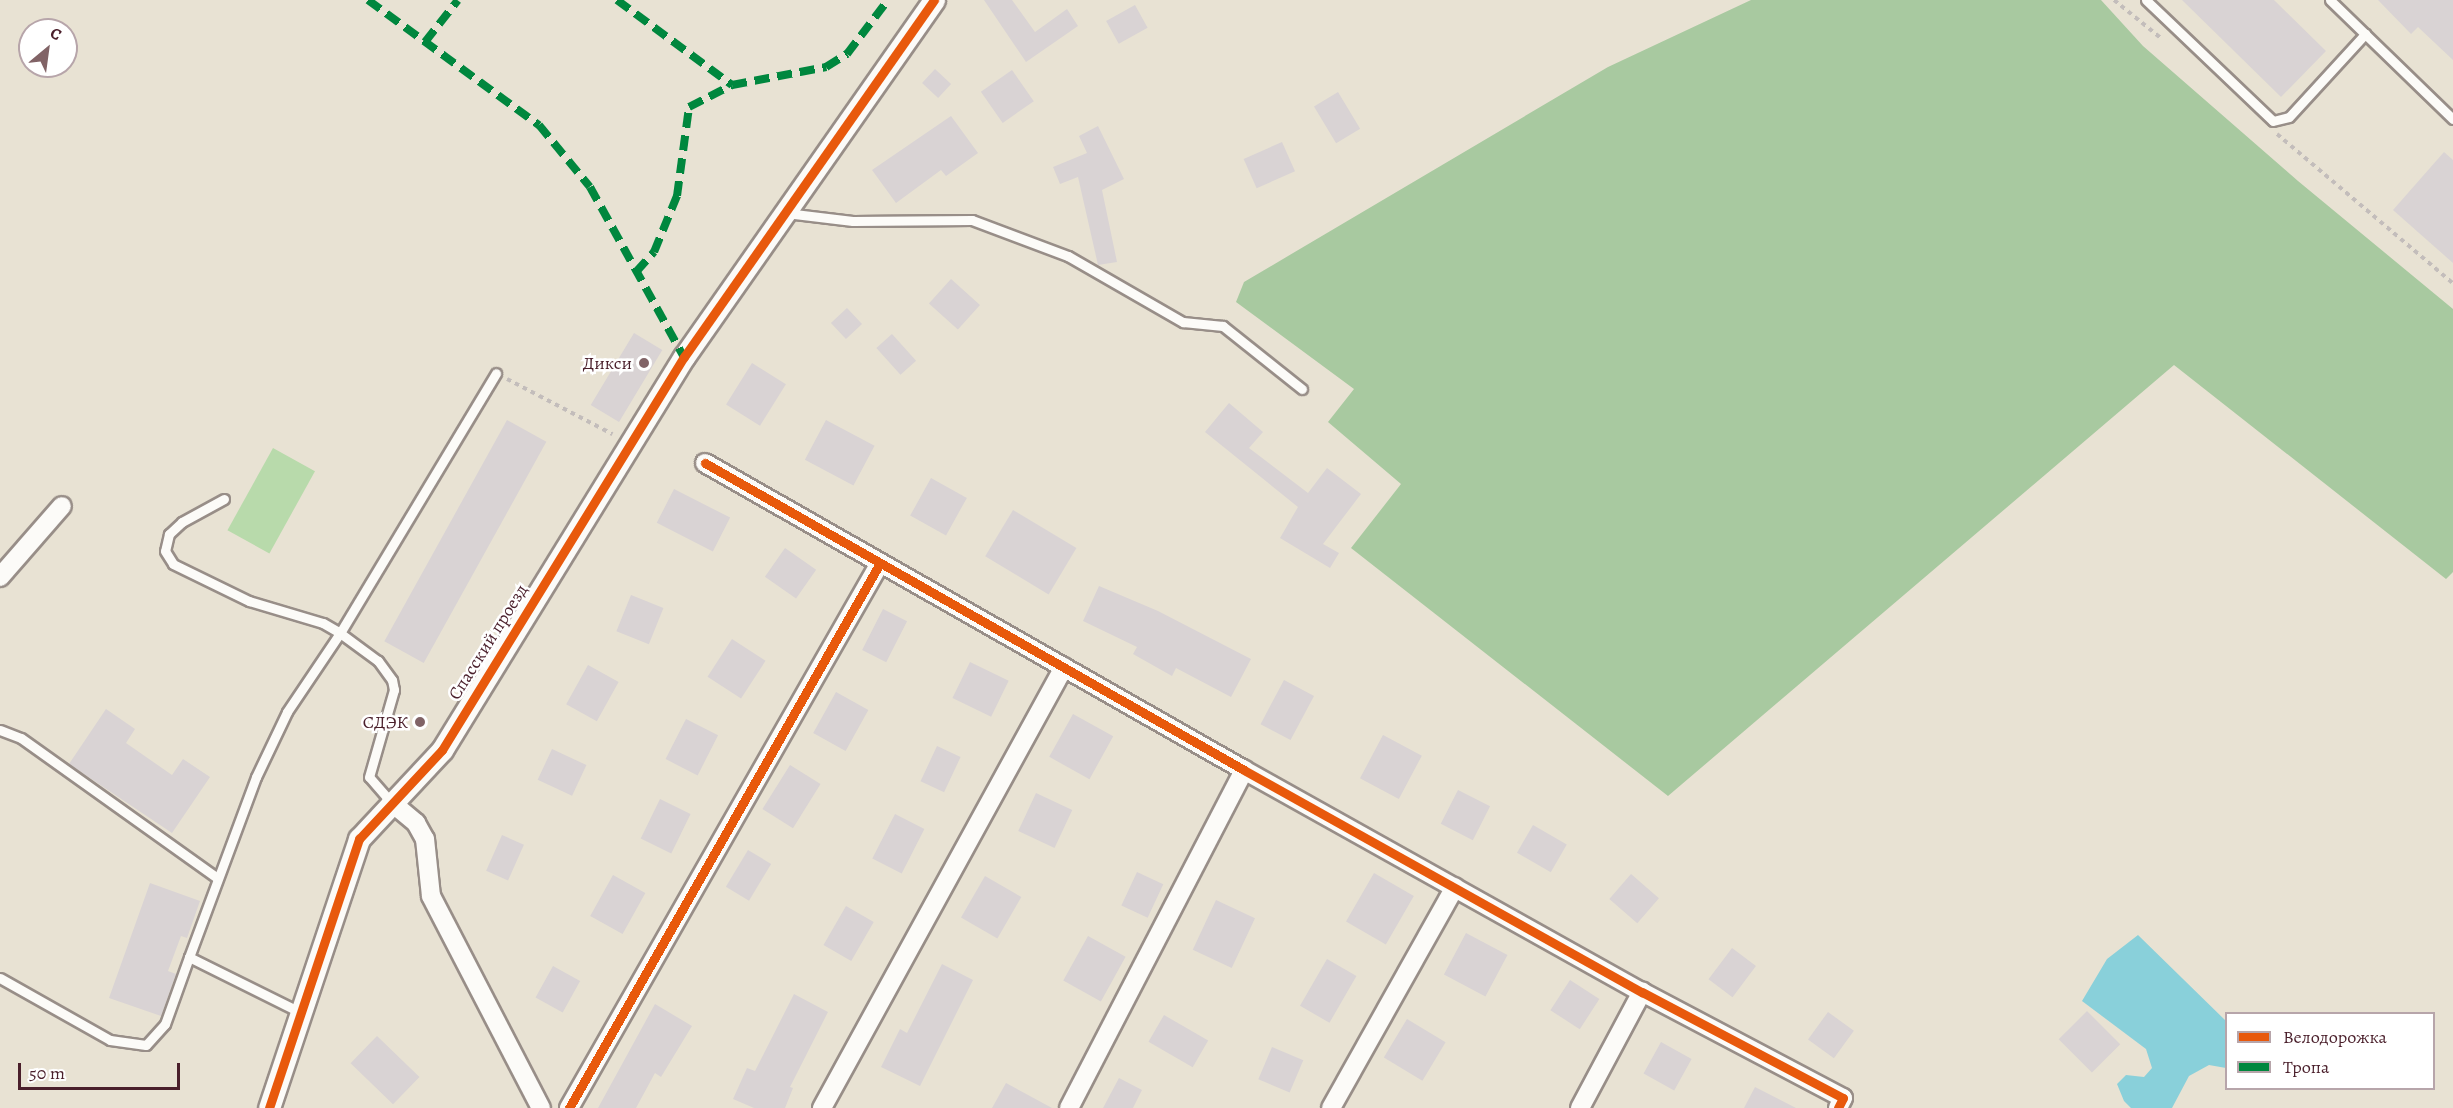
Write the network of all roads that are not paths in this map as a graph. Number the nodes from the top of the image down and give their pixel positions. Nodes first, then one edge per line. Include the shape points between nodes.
1 (934, 0) edge
2 (2146, 0) edge
3 (2330, 0) edge
4 (2365, 34) junction
5 (2453, 120) edge
6 (784, 212) junction
7 (496, 373) road end
8 (1302, 389) dead end
9 (705, 463) dead end
10 (224, 499) dead end
11 (62, 506) dead end
12 (880, 563) junction
13 (0, 577) edge
14 (340, 633) junction
15 (1064, 667) junction
16 (0, 730) edge
17 (1244, 770) junction
18 (391, 802) junction
19 (216, 877) junction
20 (1455, 887) junction
21 (189, 957) junction
22 (0, 978) edge
23 (1642, 992) junction
24 (300, 1012) junction
25 (269, 1108) edge
26 (541, 1108) edge
27 (569, 1108) edge
28 (822, 1108) edge
29 (1069, 1108) edge
30 (1331, 1108) edge
31 (1580, 1108) edge
32 (1838, 1108) edge

1 - 6 street, Спасский проезд
2 - 4 lane via 2273,121 2289,117
3 - 4 lane
4 - 5 lane
6 - 8 lane via 853,221 972,220 1068,256 1183,322 1223,326
6 - 18 street, Спасский проезд via 684,357 442,750
7 - 14 lane
9 - 12 street
10 - 14 lane via 182,522 169,534 165,551 173,564 249,601 322,623
11 - 13 street
12 - 15 street
12 - 27 street
14 - 18 lane via 378,661 392,680 394,690 369,777
14 - 19 lane via 287,712
15 - 17 street
15 - 28 street
16 - 19 lane via 21,738
17 - 20 street
17 - 29 street
18 - 24 street, Спасский проезд via 359,839
18 - 26 street via 416,823 425,838 431,896
19 - 21 lane
20 - 23 street
20 - 30 street
21 - 22 lane via 165,1024 146,1045 110,1040
21 - 24 lane
23 - 31 street
23 - 32 street via 1843,1098
24 - 25 street, Спасский проезд

